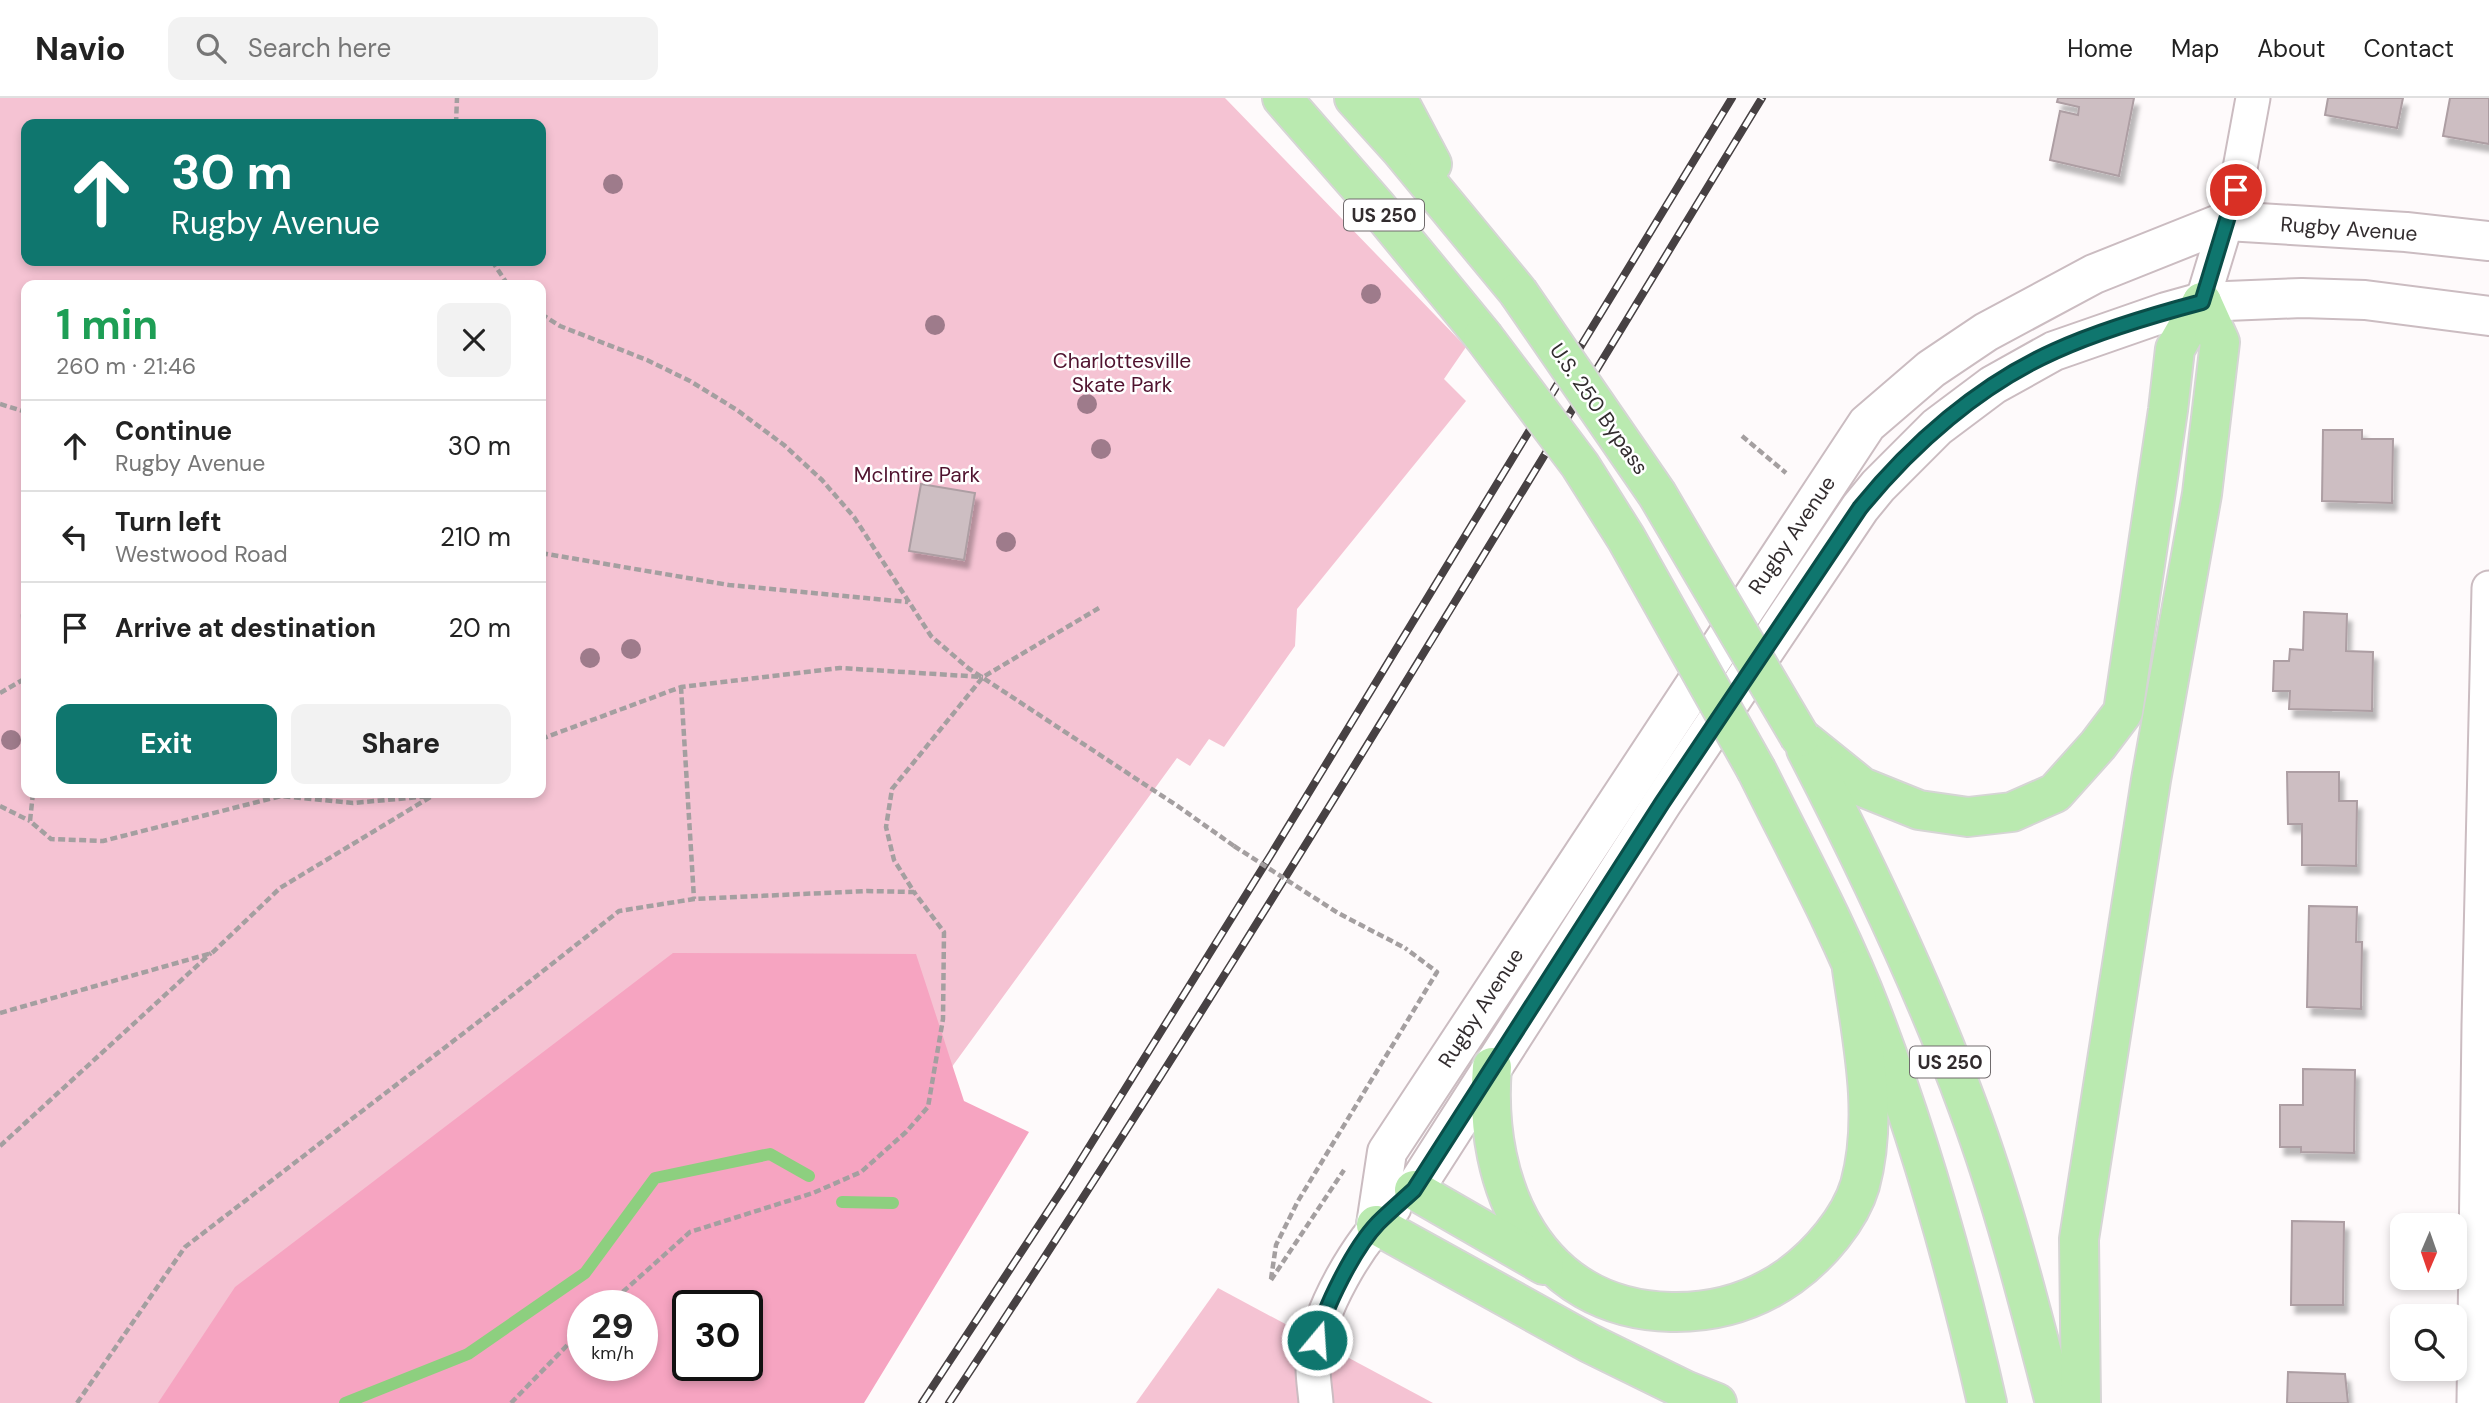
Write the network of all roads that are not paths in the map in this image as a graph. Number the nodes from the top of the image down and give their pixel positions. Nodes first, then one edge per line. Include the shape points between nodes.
1 (1282, 98) edge
2 (1354, 98) edge
3 (1397, 98) edge
4 (2253, 98) edge
5 (1459, 219) junction
6 (2227, 221) junction
7 (2489, 241) edge
8 (2202, 302) junction
9 (2489, 316) edge
10 (2489, 588) edge
11 (1800, 737) junction
12 (1852, 969) junction
13 (1492, 1068) junction
14 (1414, 1190) junction
15 (1376, 1225) junction
16 (1576, 1283) junction
17 (2479, 1394) edge
18 (1316, 1403) edge
19 (1717, 1403) edge
20 (1987, 1403) edge
21 (2055, 1403) edge
22 (2081, 1403) edge

1 - 12 highway, US 250, bridge via 1483,336 1580,465 1757,771
2 - 5 highway, US 250
3 - 5 highway
4 - 6 street
5 - 11 highway, U.S. 250 Bypass / US 250, bridge via 1518,292 1657,494
6 - 7 street, Rugby Avenue
6 - 8 street
6 - 15 street, Rugby Avenue via 2094,274 1986,332 1931,369 1867,424 1387,1152
8 - 9 street, Rugby Avenue via 2365,300
8 - 11 highway via 2175,349 2123,712 2055,793 2012,812 1968,817 1919,810 1862,787
8 - 13 street, Rugby Avenue via 2054,351 1993,386 1937,428 1878,486 1670,791
8 - 22 highway via 2220,342 2202,494 2151,780 2079,1239
10 - 17 street via 2479,1026
11 - 21 highway, US 250 via 1914,973 1968,1108 2014,1245
12 - 16 highway via 1867,1083 1868,1149 1859,1188 1837,1230 1807,1264 1770,1290 1737,1304 1693,1312 1648,1311 1613,1304
12 - 20 highway, US 250 via 1930,1181
13 - 14 street, Rugby Avenue
13 - 16 highway via 1492,1131 1502,1181 1519,1221 1535,1244
14 - 15 street
14 - 16 highway
15 - 18 street via 1322,1320 1313,1361
15 - 19 highway via 1589,1343

